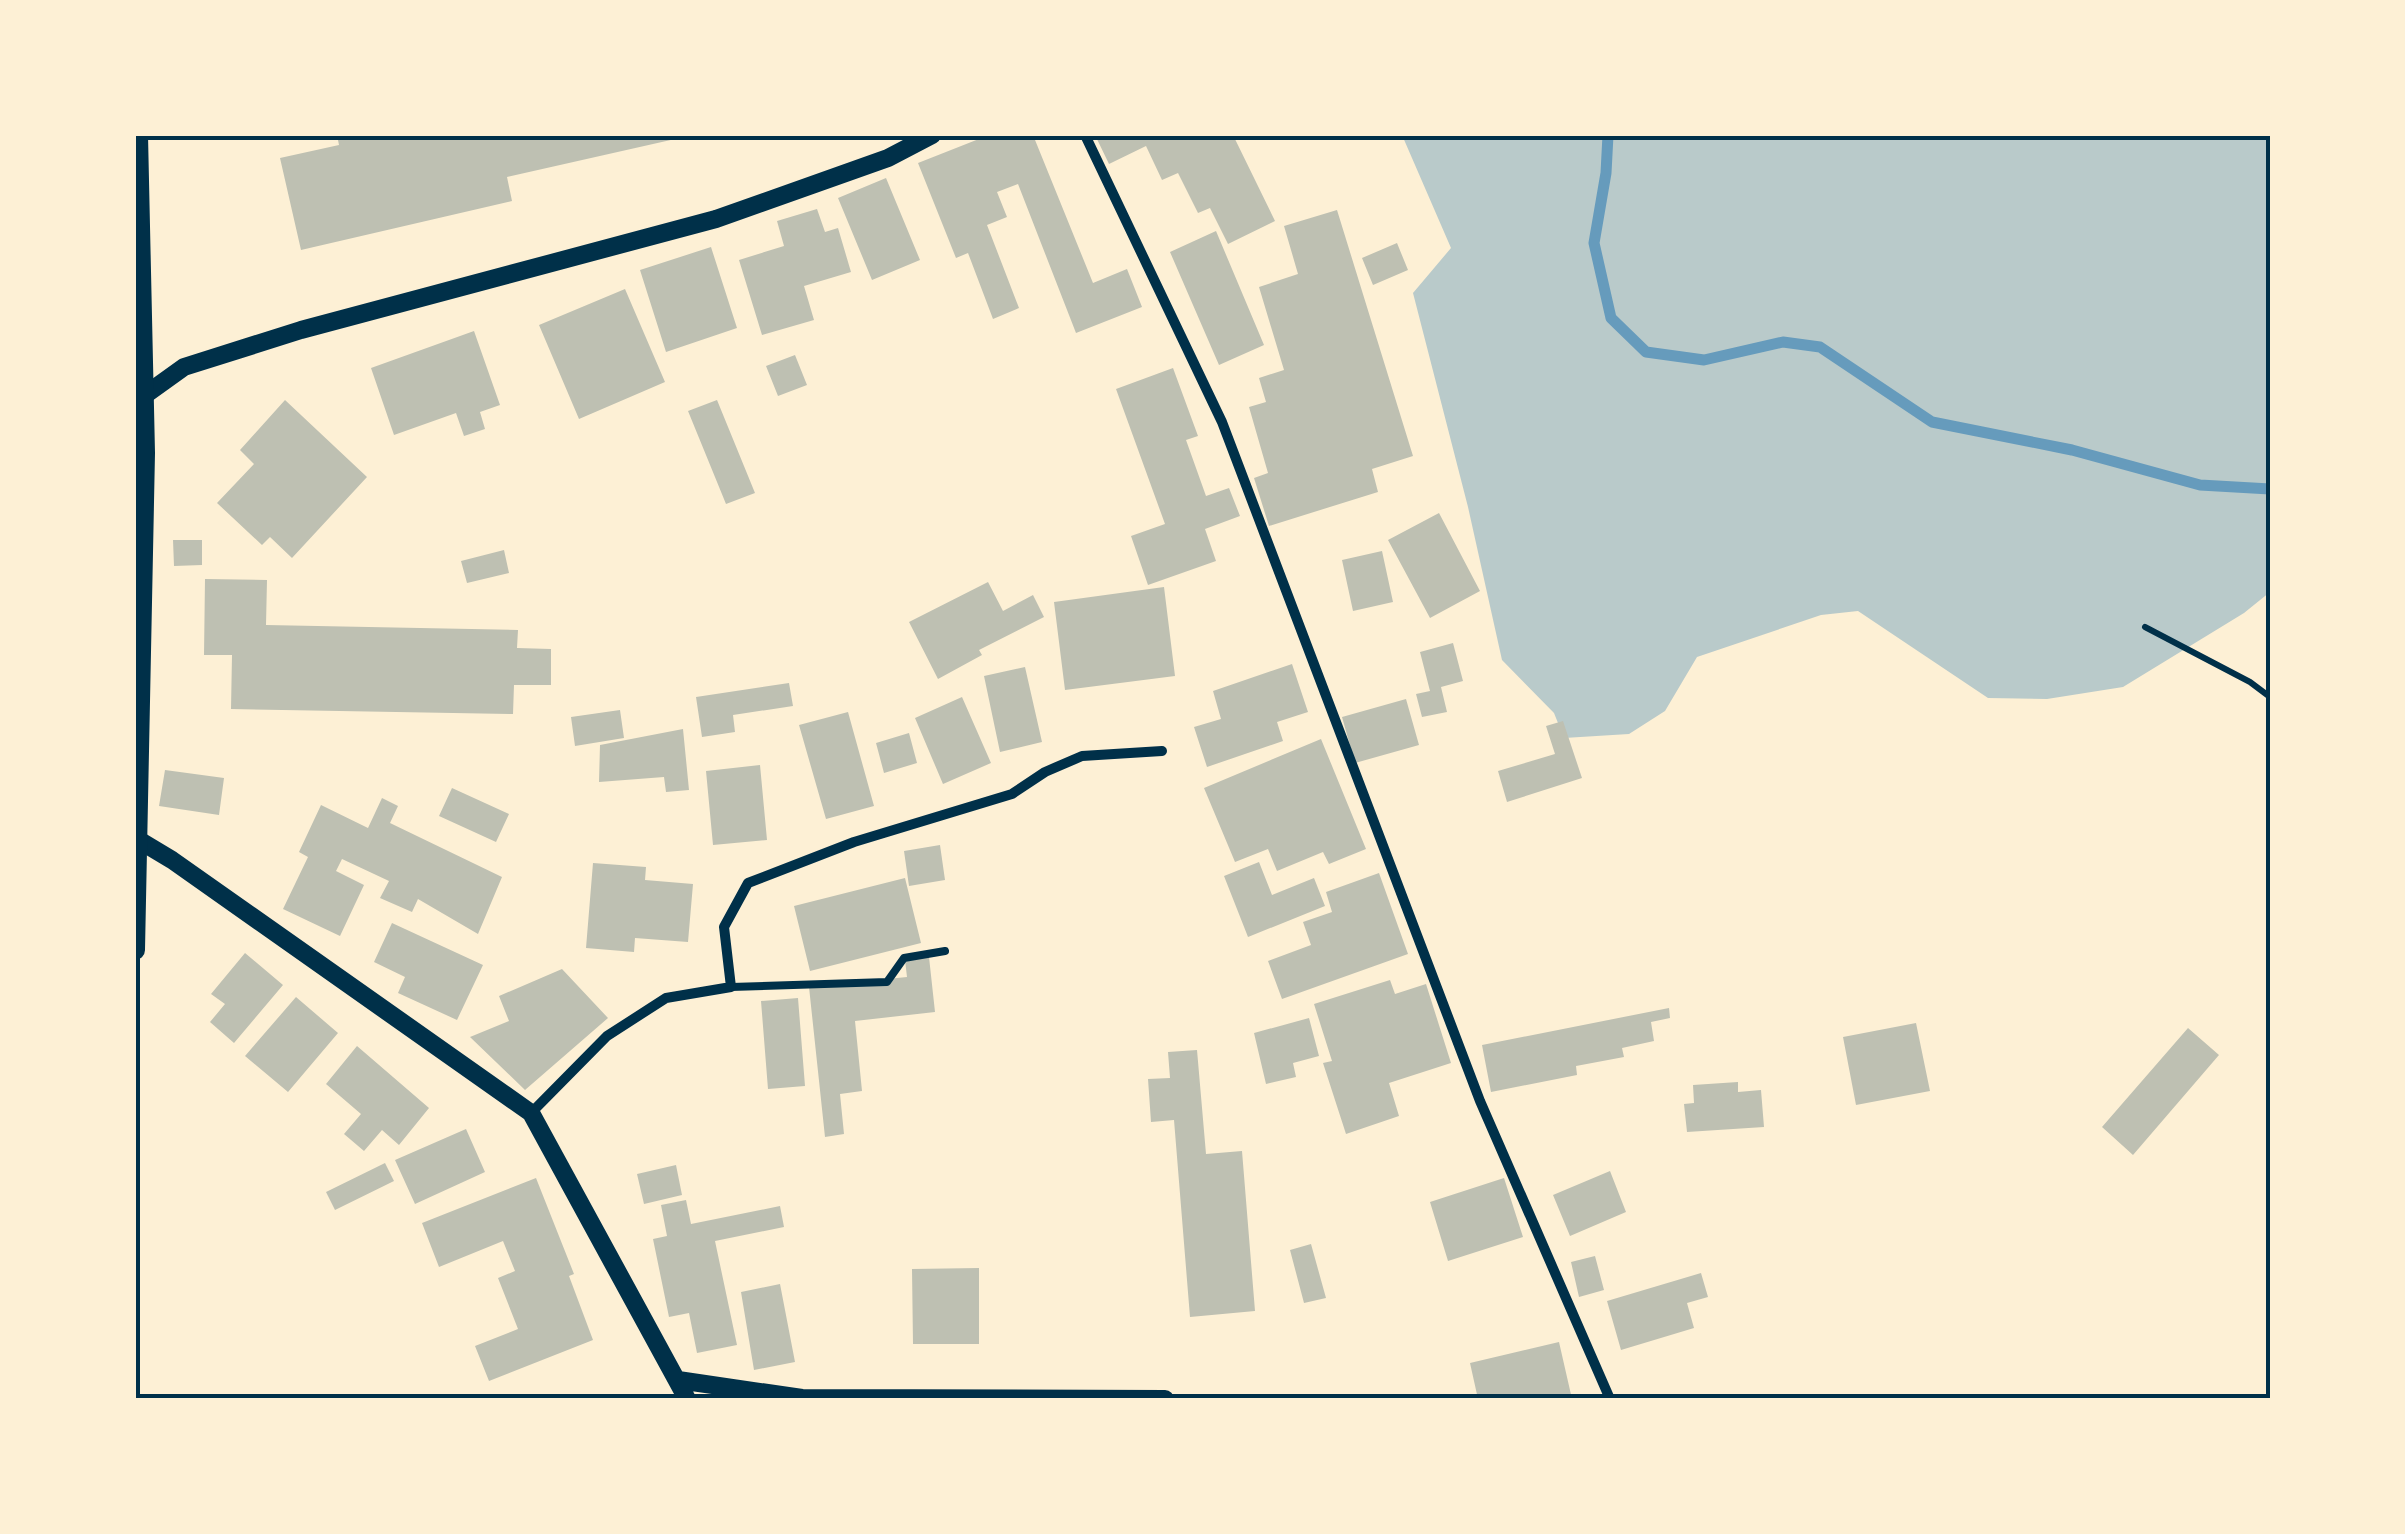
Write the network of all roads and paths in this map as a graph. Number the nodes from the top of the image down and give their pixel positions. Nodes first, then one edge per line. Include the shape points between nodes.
1 (138, 135) edge
2 (932, 135) edge
3 (1085, 135) edge
4 (140, 396) edge
5 (2145, 627) dead end
6 (2270, 697) edge
7 (1162, 752) dead end
8 (137, 839) edge
9 (135, 950) edge
10 (945, 951) dead end
11 (731, 987) junction
12 (531, 1113) junction
13 (678, 1380) junction
14 (802, 1398) edge
15 (687, 1399) edge
16 (1165, 1399) edge
17 (1610, 1399) edge

1 - 4 main road
2 - 4 street via 888,158 716,218 184,367
3 - 17 street via 1222,422 1480,1101
4 - 8 main road
5 - 6 path
7 - 11 street via 1082,756 1012,794 854,842 748,884 724,927
8 - 9 main road
8 - 12 street
10 - 11 lane via 904,958 887,982
11 - 12 street via 666,998 608,1036
12 - 13 street
13 - 14 street
13 - 15 street
14 - 16 street

